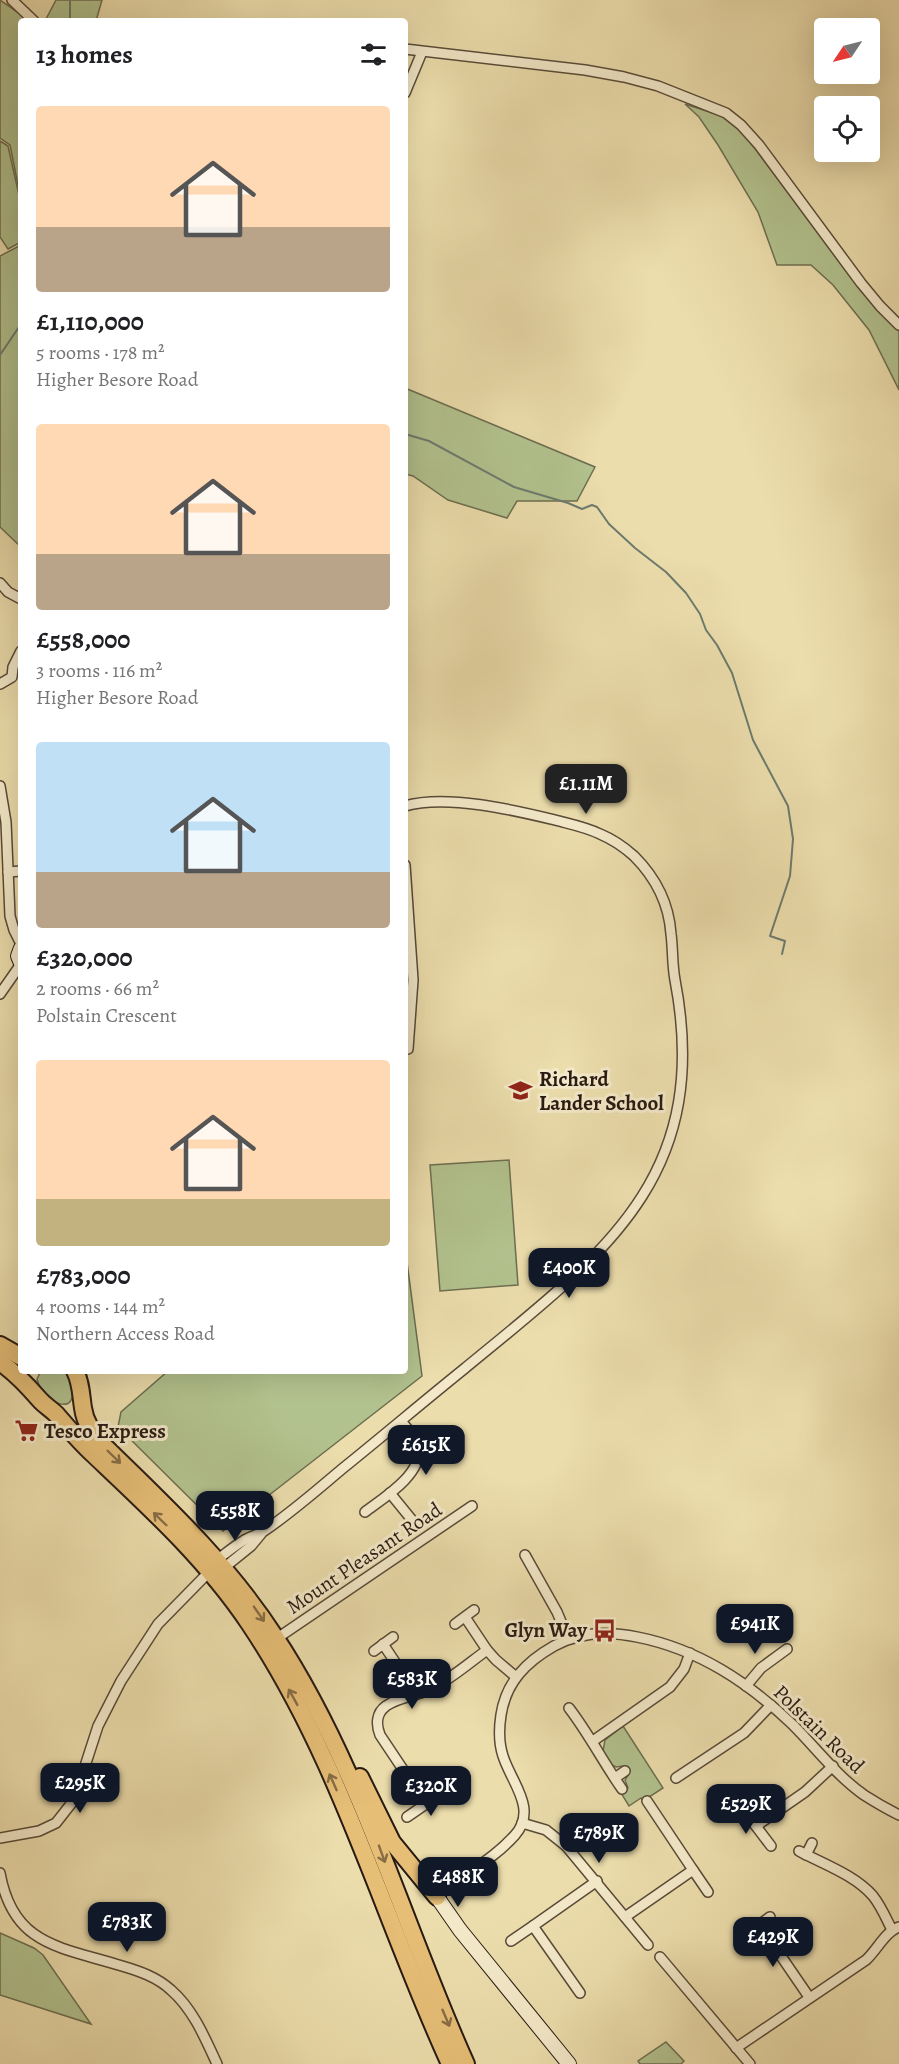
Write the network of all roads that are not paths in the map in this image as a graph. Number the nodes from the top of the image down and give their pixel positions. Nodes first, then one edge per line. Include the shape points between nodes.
1 (12, 0) edge
2 (31, 18) edge
3 (408, 50) edge
4 (422, 52) junction
5 (408, 86) edge
6 (899, 325) edge
7 (0, 584) edge
8 (18, 597) edge
9 (18, 657) edge
10 (12, 677) junction
11 (18, 682) edge
12 (0, 684) edge
13 (0, 786) edge
14 (408, 806) edge
15 (18, 871) edge
16 (8, 872) junction
17 (408, 908) edge
18 (18, 939) edge
19 (18, 968) edge
20 (0, 994) edge
21 (408, 1049) dead end
22 (0, 1345) edge
23 (18, 1355) edge
24 (0, 1362) edge
25 (18, 1373) edge
26 (76, 1374) edge
27 (32, 1379) edge
28 (80, 1388) junction
29 (53, 1411) junction
30 (401, 1421) junction
31 (390, 1493) junction
32 (472, 1506) dead end
33 (365, 1512) dead end
34 (412, 1520) dead end
35 (525, 1555) dead end
36 (214, 1568) junction
37 (544, 1568) dead end
38 (535, 1573) junction
39 (474, 1610) dead end
40 (465, 1617) junction
41 (455, 1624) dead end
42 (393, 1636) dead end
43 (568, 1638) junction
44 (276, 1639) junction
45 (383, 1644) junction
46 (787, 1649) dead end
47 (487, 1650) junction
48 (374, 1651) dead end
49 (690, 1653) junction
50 (516, 1677) junction
51 (746, 1686) junction
52 (410, 1697) junction
53 (315, 1705) junction
54 (771, 1705) junction
55 (569, 1708) dead end
56 (593, 1741) junction
57 (833, 1767) junction
58 (625, 1771) dead end
59 (615, 1778) junction
60 (675, 1778) dead end
61 (622, 1789) dead end
62 (439, 1795) dead end
63 (646, 1801) dead end
64 (426, 1804) junction
65 (743, 1809) dead end
66 (899, 1815) edge
67 (407, 1817) dead end
68 (522, 1822) junction
69 (756, 1826) junction
70 (0, 1838) edge
71 (812, 1843) dead end
72 (771, 1846) dead end
73 (693, 1870) junction
74 (0, 1873) edge
75 (597, 1881) junction
76 (708, 1892) dead end
77 (436, 1901) junction
78 (625, 1917) junction
79 (770, 1917) dead end
80 (759, 1924) junction
81 (534, 1926) junction
82 (895, 1928) edge
83 (749, 1932) dead end
84 (511, 1941) dead end
85 (648, 1945) dead end
86 (660, 1957) dead end
87 (580, 1993) dead end
88 (809, 1997) junction
89 (736, 2048) junction
90 (217, 2064) edge
91 (450, 2064) edge
92 (466, 2064) edge
93 (568, 2064) edge
94 (750, 2064) edge

1 - 2 street
3 - 4 street
4 - 5 street
4 - 6 street via 624,77 726,112 759,145 861,283
7 - 8 street
9 - 10 street
10 - 11 street
10 - 12 street
13 - 16 street
14 - 30 street via 474,804 528,813 597,833 631,853 652,878 668,914 683,1048 680,1098 669,1139 653,1178 626,1221 576,1275
15 - 16 street
16 - 18 street via 10,916
17 - 21 street via 413,980
19 - 20 street
22 - 23 highway
24 - 25 highway
26 - 28 highway
27 - 29 highway via 37,1397
28 - 29 highway via 69,1409
28 -> 36 highway via 93,1434 192,1532
36 -> 29 highway via 88,1450
30 - 31 street via 416,1442 418,1460 413,1472
30 - 36 street via 262,1532 244,1540
31 - 33 street
31 - 34 street
32 - 44 street, Mount Pleasant Road
35 - 38 street
36 -> 44 highway
36 - 70 street via 158,1624 121,1681 98,1726 74,1800 56,1823 39,1831
91 -> 36 highway via 312,1734 260,1640
37 - 38 street
38 - 43 street
39 - 40 street
40 - 41 street
40 - 47 street
42 - 45 street
43 - 49 street, Polstain Road via 629,1635
43 - 50 street, Polstain Road via 530,1661
44 - 53 highway
45 - 48 street
45 - 52 street via 399,1668
46 - 51 street, Polstain Road via 760,1668
47 - 50 street
47 - 52 street via 438,1685
49 - 51 street, Polstain Road
49 - 56 street via 670,1687
50 - 68 street, Polstain Road via 503,1706 501,1739 505,1762 522,1796
51 - 54 street, Polstain Road
52 - 64 street via 386,1706 378,1718 377,1729
53 - 77 highway via 350,1755 392,1842
53 -> 92 highway via 343,1761
54 - 57 street, Polstain Road
54 - 60 street via 744,1733
55 - 56 street
56 - 59 street
57 - 66 street, Polstain Road via 863,1794
57 - 69 street
58 - 59 street
59 - 61 street
62 - 64 street
63 - 73 street
64 - 67 street
65 - 69 street
68 - 75 street via 560,1839
68 - 77 street via 510,1841
69 - 72 street
71 - 82 street via 802,1853 867,1890
73 - 76 street
73 - 78 street
74 - 90 street via 16,1918 32,1935 143,1972 171,1990 196,2022
75 - 78 street
75 - 81 street
77 - 93 street
78 - 85 street
79 - 80 street
80 - 83 street
80 - 88 street
81 - 84 street
81 - 87 street
82 - 88 street via 866,1960
86 - 89 street
88 - 89 street
89 - 94 street

